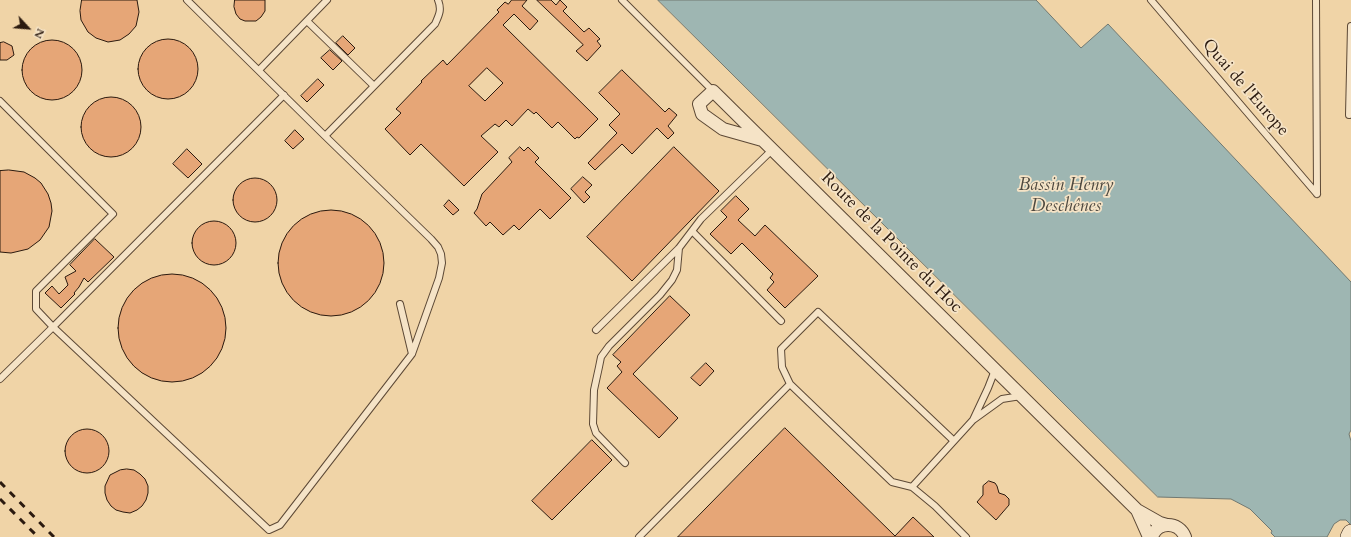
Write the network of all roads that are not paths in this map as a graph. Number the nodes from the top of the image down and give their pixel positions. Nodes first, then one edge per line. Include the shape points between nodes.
1 (187, 0) edge
2 (326, 0) edge
3 (438, 0) edge
4 (622, 0) edge
5 (1151, 0) edge
6 (1316, 0) edge
7 (307, 21) junction
8 (1351, 26) edge
9 (1351, 31) edge
10 (259, 70) junction
11 (374, 86) junction
12 (713, 91) junction
13 (284, 95) junction
14 (0, 101) edge
15 (1349, 115) dead end
16 (325, 136) junction
17 (762, 140) junction
18 (772, 150) junction
19 (692, 231) junction
20 (679, 248) junction
21 (400, 304) dead end
22 (781, 321) dead end
23 (53, 327) junction
24 (596, 330) dead end
25 (412, 354) junction
26 (995, 370) junction
27 (0, 379) edge
28 (790, 384) junction
29 (1021, 396) junction
30 (973, 420) junction
31 (954, 441) junction
32 (625, 464) dead end
33 (912, 487) junction
34 (1137, 510) junction
35 (1167, 525) junction
36 (638, 537) edge
37 (966, 537) edge
38 (1150, 537) edge
39 (1185, 537) edge

1 - 10 lane
2 - 7 lane
3 - 11 lane via 441,7 435,24
4 - 12 lane, Route de la Pointe du Hoc
5 - 6 lane, Quai de l'Europe via 1317,194
7 - 10 lane
7 - 11 lane
8 - 9 lane
9 - 15 lane
10 - 13 lane
11 - 16 lane
12 - 17 street, Route de la Pointe du Hoc
12 - 17 street via 699,104 702,114 723,130
13 - 16 lane
13 - 23 lane
14 - 23 lane via 113,214 36,291 36,309
16 - 25 lane via 431,239 441,254 439,278
17 - 18 street, Route de la Pointe du Hoc
18 - 19 lane via 701,219
18 - 26 street, Route de la Pointe du Hoc
19 - 20 lane
19 - 22 lane
20 - 24 lane
20 - 32 lane via 677,270 672,280 609,346 599,367 594,390 596,432
21 - 25 lane
23 - 25 lane via 269,530 280,526
23 - 27 lane
26 - 29 street, Route de la Pointe du Hoc
26 - 30 lane
28 - 31 lane via 782,367 781,349 818,312
28 - 33 lane via 892,482
28 - 36 lane
29 - 30 lane via 1002,399
29 - 34 street, Route de la Pointe du Hoc
30 - 31 lane
31 - 33 lane
33 - 37 lane
34 - 35 street, Route de la Pointe du Hoc
34 - 38 street, Route de la Pointe du Hoc
35 - 38 street via 1156,529
35 - 39 street, Route de la Pointe du Hoc via 1177,527

